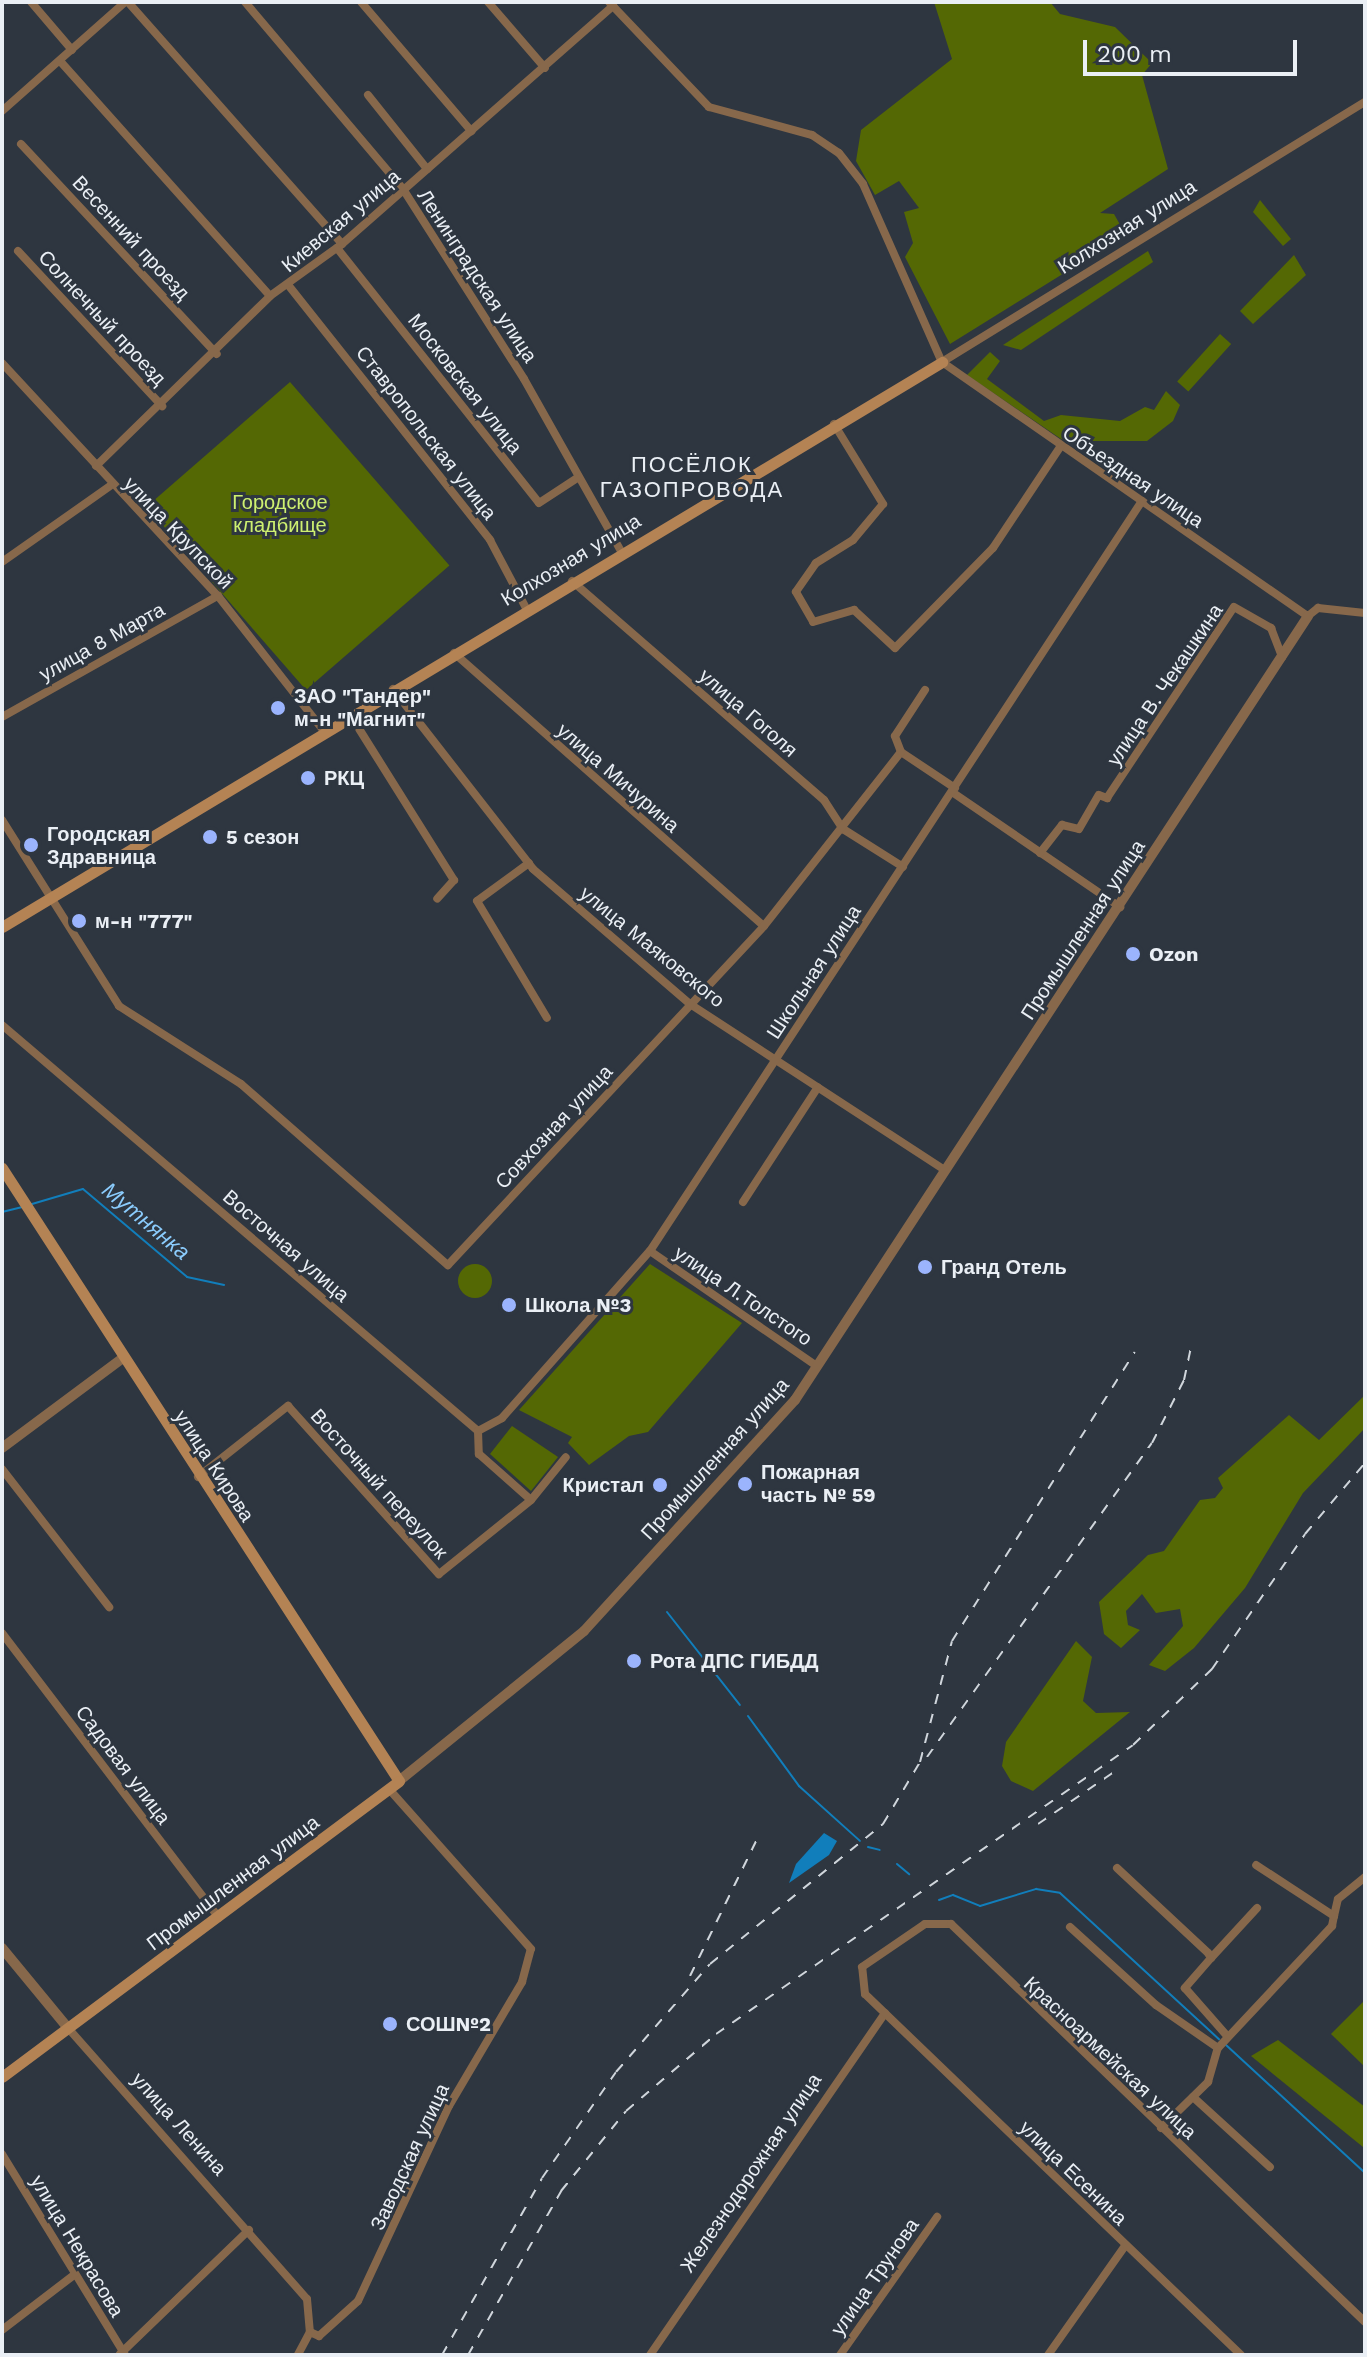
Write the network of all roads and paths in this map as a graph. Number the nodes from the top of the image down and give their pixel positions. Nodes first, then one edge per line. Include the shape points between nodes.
1 (31, 2) edge
2 (126, 2) edge
3 (245, 2) edge
4 (361, 2) edge
5 (488, 2) edge
6 (611, 4) edge
7 (72, 50) junction
8 (60, 61) junction
9 (545, 68) junction
10 (368, 95) dead end
11 (1365, 102) edge
12 (2, 111) edge
13 (471, 131) junction
14 (21, 144) dead end
15 (427, 169) junction
16 (403, 189) junction
17 (340, 246) junction
18 (18, 251) dead end
19 (289, 286) junction
20 (270, 296) junction
21 (217, 354) junction
22 (942, 362) junction
23 (2, 363) edge
24 (162, 406) junction
25 (834, 424) junction
26 (1060, 447) junction
27 (96, 466) junction
28 (577, 478) junction
29 (110, 486) junction
30 (1142, 501) junction
31 (621, 551) junction
32 (2, 562) edge
33 (571, 580) junction
34 (218, 596) junction
35 (526, 608) junction
36 (1364, 612) edge
37 (1308, 616) junction
38 (454, 652) junction
39 (1282, 657) junction
40 (393, 689) junction
41 (925, 690) dead end
42 (351, 716) junction
43 (2, 717) edge
44 (324, 731) junction
45 (901, 752) junction
46 (953, 790) junction
47 (2, 820) edge
48 (843, 829) junction
49 (1040, 853) junction
50 (529, 863) junction
51 (903, 867) junction
52 (47, 898) junction
53 (437, 899) dead end
54 (1120, 907) junction
55 (764, 926) junction
56 (2, 927) edge
57 (690, 1004) junction
58 (547, 1018) dead end
59 (2, 1025) edge
60 (776, 1059) junction
61 (818, 1087) junction
62 (2, 1168) edge
63 (945, 1170) junction
64 (743, 1202) dead end
65 (650, 1251) junction
66 (124, 1357) junction
67 (817, 1366) junction
68 (478, 1431) junction
69 (2, 1448) edge
70 (566, 1457) dead end
71 (2, 1469) edge
72 (198, 1477) junction
73 (531, 1500) junction
74 (109, 1607) dead end
75 (2, 1633) edge
76 (399, 1781) junction
77 (389, 1789) junction
78 (1256, 1865) dead end
79 (1117, 1868) dead end
80 (1365, 1877) edge
81 (1257, 1908) dead end
82 (1334, 1916) junction
83 (219, 1918) junction
84 (1070, 1927) dead end
85 (2, 1948) edge
86 (1211, 1958) junction
87 (885, 2013) junction
88 (68, 2028) junction
89 (1228, 2037) junction
90 (1218, 2048) junction
91 (2, 2077) edge
92 (1193, 2097) junction
93 (1161, 2128) junction
94 (2, 2154) edge
95 (1270, 2167) dead end
96 (937, 2217) dead end
97 (249, 2230) junction
98 (1125, 2246) junction
99 (74, 2275) junction
100 (1365, 2322) edge
101 (2, 2330) edge
102 (310, 2332) junction
103 (122, 2354) edge
104 (298, 2355) edge
105 (650, 2355) edge
106 (840, 2355) edge
107 (1048, 2355) edge
108 (1241, 2355) edge

1 - 7 street
2 - 7 street
2 - 17 street, Московская улица
3 - 16 street, Ленинградская улица
4 - 13 street
5 - 9 street
6 - 9 street, Киевская улица
6 - 22 street via 709,107 812,135 839,153 863,184
7 - 8 street
8 - 12 street
8 - 20 street
9 - 13 street, Киевская улица
10 - 15 street
11 - 22 street, Колхозная улица
13 - 15 street, Киевская улица
14 - 21 street, Весенний проезд
15 - 16 street, Киевская улица
16 - 17 street, Киевская улица
16 - 28 street, Ленинградская улица via 524,379
17 - 19 street, Киевская улица
17 - 28 street, Московская улица via 539,503
18 - 24 street, Солнечный проезд
19 - 20 street, Киевская улица
19 - 35 street, Ставропольская улица via 490,540
20 - 21 street, Киевская улица
21 - 24 street, Киевская улица
22 - 25 main road, Колхозная улица
22 - 26 street, Объездная улица
23 - 27 street, улица Крупской
24 - 27 street, Киевская улица
25 - 26 street via 883,504 853,540 816,563 796,592 813,622 854,610 895,648 993,548
25 - 31 main road, Колхозная улица
26 - 30 street, Объездная улица
27 - 29 street, улица Крупской
28 - 31 street, Ленинградская улица
29 - 32 street
29 - 34 street, улица Крупской
30 - 37 street, Объездная улица
30 - 46 street, Школьная улица
31 - 33 main road, Колхозная улица
33 - 35 main road, Колхозная улица
33 - 48 street, улица Гоголя via 824,800
34 - 43 street, улица 8 Марта
34 - 44 street, улица Крупской
35 - 38 main road, Колхозная улица
36 - 37 street via 1318,608
37 - 39 street, Промышленная улица
38 - 40 main road, Колхозная улица
38 - 55 street, улица Мичурина
39 - 49 street, улица В. Чекашкина via 1271,628 1234,607 1107,798 1099,795 1079,829 1062,825
39 - 54 street, Промышленная улица
40 - 42 main road, Колхозная улица
40 - 50 street, улица Маяковского
41 - 45 street, Совхозная улица via 895,736
42 - 44 main road, Колхозная улица
42 - 53 street via 454,880
44 - 52 main road, Колхозная улица
45 - 46 street
45 - 48 street, Совхозная улица
46 - 49 street
46 - 51 street, Школьная улица
47 - 52 street
48 - 51 street, улица Гоголя
48 - 55 street, Совхозная улица
49 - 54 street
50 - 57 street, улица Маяковского
50 - 58 street via 477,901
51 - 60 street, Школьная улица
52 - 56 main road, Колхозная улица
52 - 57 street, Совхозная улица via 128,1011 241,1084 448,1265
54 - 63 street, Промышленная улица
55 - 57 street, Совхозная улица
57 - 60 street, улица Маяковского
59 - 68 street, Восточная улица
60 - 61 street, улица Маяковского
60 - 65 street, Школьная улица
61 - 63 street, улица Маяковского
61 - 64 street
62 - 66 main road, улица Кирова
63 - 67 street, Промышленная улица
65 - 67 street, улица Л.Толстого
65 - 68 street, Школьная улица via 502,1418
66 - 69 street
66 - 72 main road, улица Кирова
67 - 76 street, Промышленная улица via 795,1400 584,1631
68 - 73 street, Восточная улица via 479,1454
70 - 73 street, Восточный переулок
71 - 74 street
72 - 73 street, Восточный переулок via 288,1406 439,1574
72 - 76 main road, улица Кирова
75 - 83 street, Садовая улица
76 - 77 main road, Промышленная улица
77 - 83 main road, Промышленная улица
77 - 102 street, Заводская улица via 531,1949 522,1982 449,2106 358,2301 319,2336
78 - 82 street
79 - 86 street
80 - 82 street via 1338,1899
81 - 86 street
82 - 89 street
83 - 88 main road, Промышленная улица
84 - 90 street via 1156,2005
85 - 88 street, улица Ленина
86 - 89 street via 1185,1988
87 - 93 street, Красноармейская улица via 865,1994 862,1967 925,1924 951,1924
87 - 98 street, улица Есенина
87 - 105 street, Железнодорожная улица
88 - 91 main road, Промышленная улица
88 - 97 street, улица Ленина
89 - 90 street
90 - 92 street via 1216,2070
92 - 93 street
92 - 95 street
93 - 100 street, Красноармейская улица
94 - 99 street, улица Некрасова
96 - 106 street, улица Трунова
97 - 102 street, улица Ленина via 307,2299
97 - 103 street
98 - 107 street
98 - 108 street, улица Есенина
99 - 101 street
99 - 103 street, улица Некрасова
102 - 104 street

